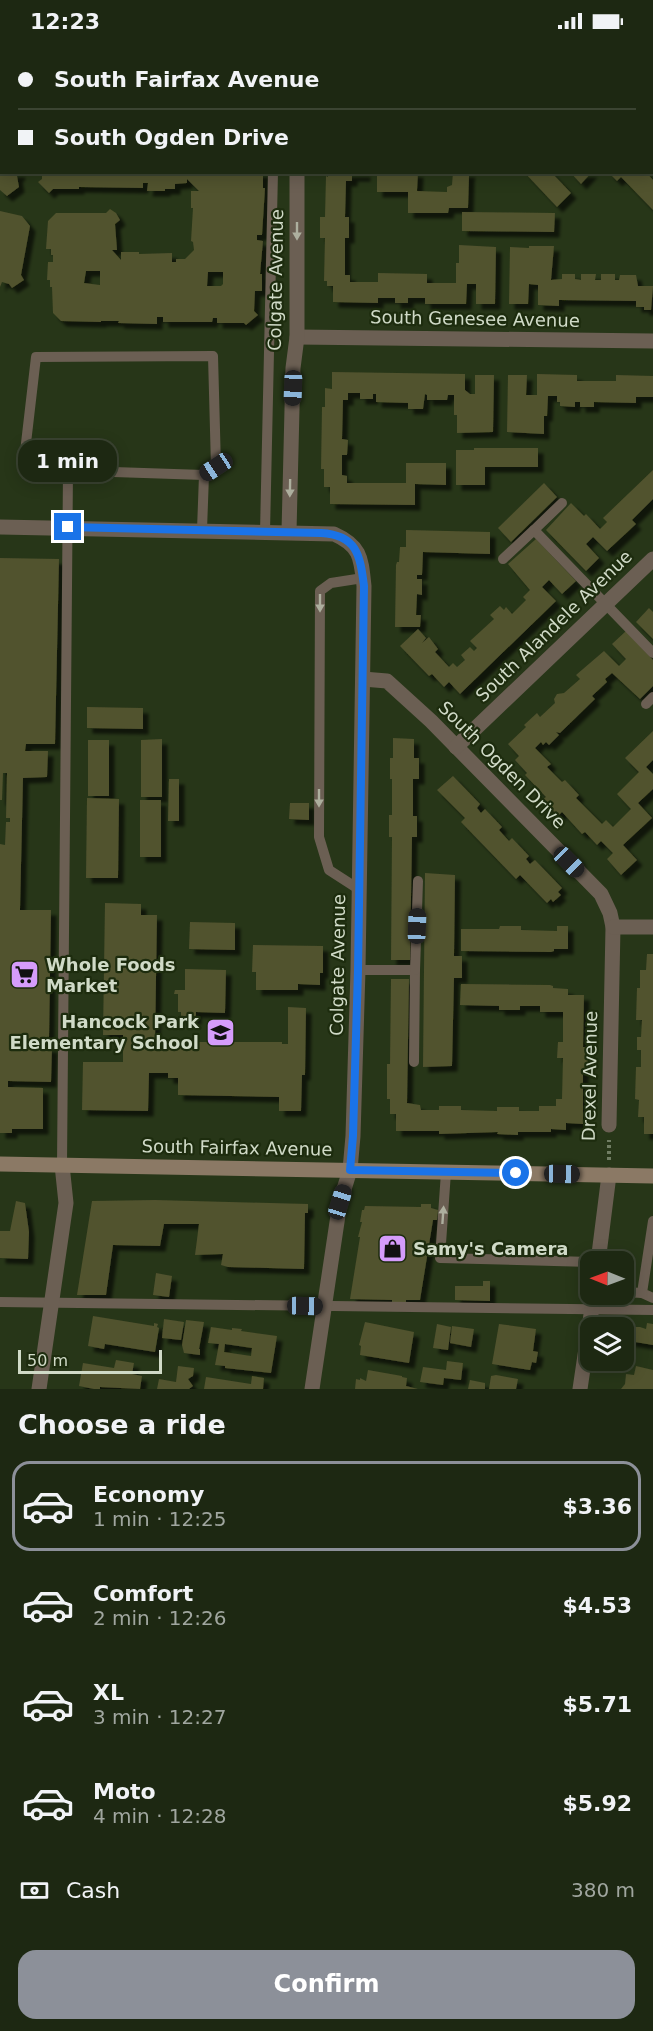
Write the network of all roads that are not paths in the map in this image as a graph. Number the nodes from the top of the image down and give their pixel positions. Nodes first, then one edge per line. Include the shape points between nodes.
1 (273, 174) edge
2 (297, 174) edge
3 (297, 337) junction
4 (653, 341) edge
5 (68, 471) junction
6 (204, 475) junction
7 (562, 503) dead end
8 (0, 527) edge
9 (68, 527) junction
10 (202, 530) junction
11 (534, 530) junction
12 (265, 531) junction
13 (289, 532) junction
14 (653, 558) edge
15 (503, 559) dead end
16 (363, 578) junction
17 (604, 604) junction
18 (653, 653) edge
19 (363, 679) junction
20 (456, 747) junction
21 (418, 881) dead end
22 (360, 891) junction
23 (613, 927) junction
24 (653, 927) edge
25 (358, 970) junction
26 (415, 970) junction
27 (414, 1062) dead end
28 (609, 1125) road end
29 (0, 1164) edge
30 (62, 1165) junction
31 (350, 1170) junction
32 (446, 1172) junction
33 (609, 1175) junction
34 (653, 1176) edge
35 (653, 1221) edge
36 (599, 1251) edge
37 (580, 1262) edge
38 (634, 1293) edge
39 (642, 1293) junction
40 (653, 1298) edge
41 (0, 1302) edge
42 (52, 1302) junction
43 (580, 1302) edge
44 (593, 1305) edge
45 (616, 1305) edge
46 (325, 1307) junction
47 (653, 1310) edge
48 (39, 1389) edge
49 (312, 1389) edge
50 (580, 1389) edge

1 - 12 lane
2 -> 3 street, Colgate Avenue
3 - 4 street, South Genesee Avenue
3 -> 13 street, Colgate Avenue
5 - 6 lane
5 - 6 lane via 23,469 36,357 213,356 216,467
5 - 9 lane
6 - 10 lane
7 - 11 lane
8 - 9 street
9 - 10 street
9 - 30 lane
10 - 12 street
11 - 15 lane
11 - 17 lane
12 - 13 street
13 - 16 street, Colgate Avenue via 334,534 351,541 361,560
14 - 17 street, South Alandele Avenue
16 - 19 street, Colgate Avenue
16 -> 22 lane via 331,583 320,591 319,837 329,870
17 - 18 lane
17 - 20 street, South Alandele Avenue
19 - 20 street, South Ogden Drive via 387,681
19 - 22 street, Colgate Avenue
20 - 23 street, South Ogden Drive via 601,894
21 - 26 lane
22 - 25 street, Colgate Avenue
23 - 24 street
23 - 28 street, Drexel Avenue
25 - 26 lane
25 - 31 street, Colgate Avenue
26 - 27 lane
29 - 30 main road, South Fairfax Avenue
30 - 31 main road, South Fairfax Avenue
30 - 42 street via 66,1203
31 - 32 main road, South Fairfax Avenue
31 - 46 street, Colgate Avenue via 340,1202
32 - 33 main road, South Fairfax Avenue
37 -> 32 lane via 441,1258
33 - 34 main road, South Fairfax Avenue
33 - 36 street
35 - 39 lane
38 - 39 lane
39 - 40 lane
41 - 42 lane
42 - 46 lane
42 - 48 street
43 - 46 lane
44 - 50 street
45 - 47 lane
46 - 49 street, Colgate Avenue

